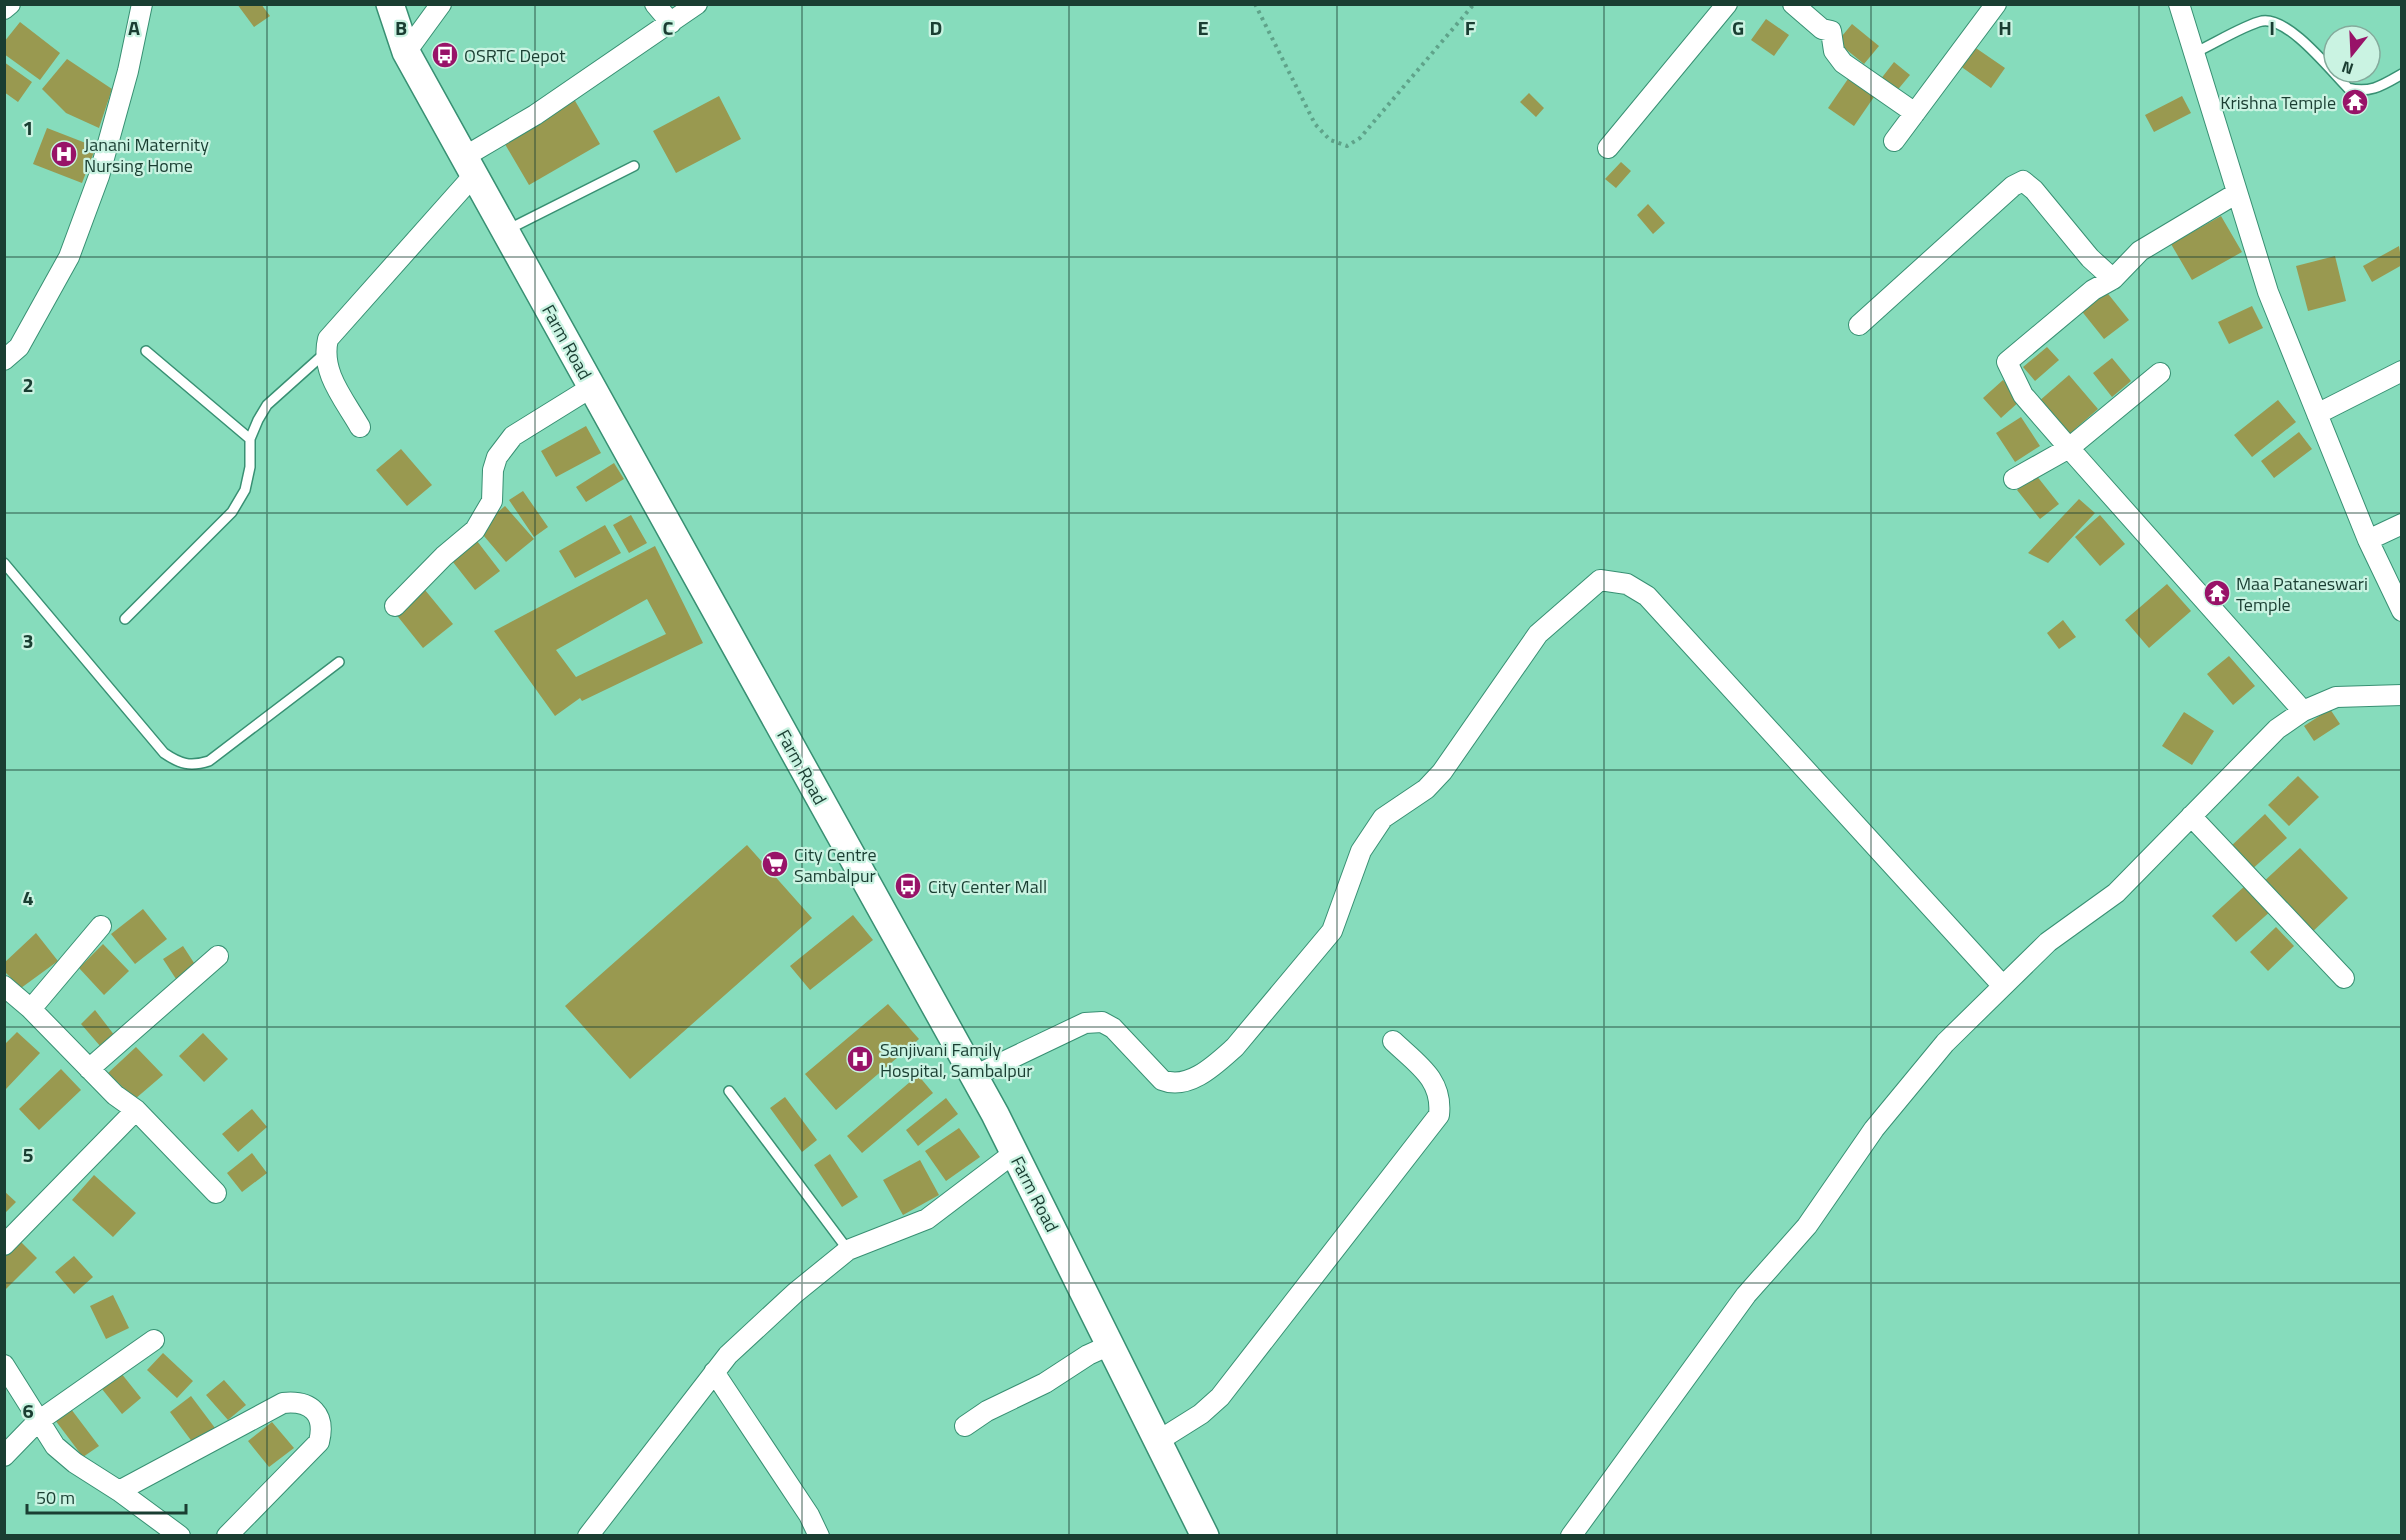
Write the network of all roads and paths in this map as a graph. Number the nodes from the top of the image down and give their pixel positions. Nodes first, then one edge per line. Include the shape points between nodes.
1 (10, 4) edge
2 (142, 4) edge
3 (390, 4) edge
4 (441, 4) edge
5 (655, 4) edge
6 (697, 4) edge
7 (1255, 4) edge
8 (1474, 4) edge
9 (1727, 4) edge
10 (1793, 4) edge
11 (1996, 4) edge
12 (2178, 4) edge
13 (4, 9) edge
14 (671, 23) junction
15 (406, 51) junction
16 (2194, 53) junction
17 (2402, 74) edge
18 (1915, 113) junction
19 (1894, 141) dead end
20 (1608, 148) dead end
21 (469, 166) junction
22 (634, 166) dead end
23 (2237, 193) junction
24 (505, 231) junction
25 (2113, 279) junction
26 (1859, 325) dead end
27 (146, 351) dead end
28 (325, 352) junction
29 (4, 360) edge
30 (2402, 370) edge
31 (2160, 373) dead end
32 (592, 387) junction
33 (2317, 414) junction
34 (360, 427) dead end
35 (250, 439) junction
36 (2069, 448) junction
37 (2014, 479) dead end
38 (2402, 524) edge
39 (2368, 540) junction
40 (4, 563) edge
41 (395, 606) dead end
42 (2402, 611) edge
43 (124, 619) dead end
44 (339, 662) dead end
45 (2402, 695) edge
46 (2303, 711) junction
47 (2191, 816) junction
48 (101, 926) dead end
49 (218, 956) dead end
50 (2344, 978) dead end
51 (2002, 985) junction
52 (4, 986) edge
53 (31, 1009) junction
54 (1393, 1041) dead end
55 (89, 1069) junction
56 (974, 1076) junction
57 (729, 1091) dead end
58 (136, 1110) junction
59 (1014, 1153) junction
60 (216, 1193) dead end
61 (4, 1245) edge
62 (848, 1250) junction
63 (154, 1340) dead end
64 (1110, 1345) junction
65 (4, 1365) edge
66 (714, 1372) junction
67 (37, 1422) junction
68 (965, 1426) dead end
69 (1158, 1441) junction
70 (4, 1456) edge
71 (119, 1491) junction
72 (1572, 1535) edge
73 (180, 1536) edge
74 (227, 1536) edge
75 (588, 1536) edge
76 (819, 1536) edge
77 (1205, 1536) edge

1 - 13 street
2 - 29 street via 99,176 69,258 19,347
3 - 15 main road, Farm Road
4 - 15 street
5 - 14 street
6 - 14 street
7 - 8 path via 1315,124 1330,140 1347,146 1360,138
9 - 20 street
10 - 18 street via 1822,29 1831,31 1834,51 1843,63
11 - 18 street
12 - 16 street
14 - 21 street via 535,115
15 - 21 main road, Farm Road
16 - 17 lane via 2262,21 2276,22 2290,29 2348,88 2374,90
16 - 23 street
18 - 19 street
21 - 24 main road, Farm Road
21 - 28 street via 328,339
22 - 24 lane
23 - 25 street via 2140,251
23 - 33 street via 2268,292
24 - 32 main road, Farm Road
25 - 26 street via 2023,181
25 - 36 street via 2093,290 2007,362 2023,396
27 - 35 lane
28 - 34 street via 327,369
28 - 35 lane via 267,405
30 - 33 street
31 - 36 street
32 - 41 street via 513,436 503,447 493,470 492,501 475,530
32 - 56 main road, Farm Road
33 - 39 street
35 - 43 lane via 245,490 232,512
36 - 37 street
36 - 46 street
38 - 39 street
39 - 42 street
40 - 44 lane via 164,753 180,764 209,761
45 - 46 street via 2336,697
46 - 47 street via 2270,736
47 - 50 street
47 - 51 street via 2116,893 2048,942
48 - 53 street
49 - 55 street
51 - 56 street via 1647,596 1627,584 1600,580 1538,634 1442,772 1426,789 1383,818 1361,851 1332,931 1220,1060 1185,1083 1172,1084 1162,1080 1113,1028 1102,1022 1084,1023
51 - 72 street via 1945,1042 1874,1129 1807,1226 1746,1295
52 - 53 street
53 - 55 street
54 - 69 street via 1436,1083 1441,1098 1439,1114 1220,1397
55 - 58 street
56 - 59 main road, Farm Road
57 - 62 lane
58 - 60 street
58 - 61 street
59 - 62 street via 927,1219
59 - 64 main road, Farm Road
62 - 66 street via 795,1293
63 - 67 street
64 - 68 street
64 - 69 main road, Farm Road
65 - 67 street
66 - 75 street
66 - 76 street
67 - 70 street
67 - 71 street via 55,1446
69 - 77 main road, Farm Road
71 - 73 street
71 - 74 street via 283,1403 298,1402 310,1407 320,1419 319,1442

